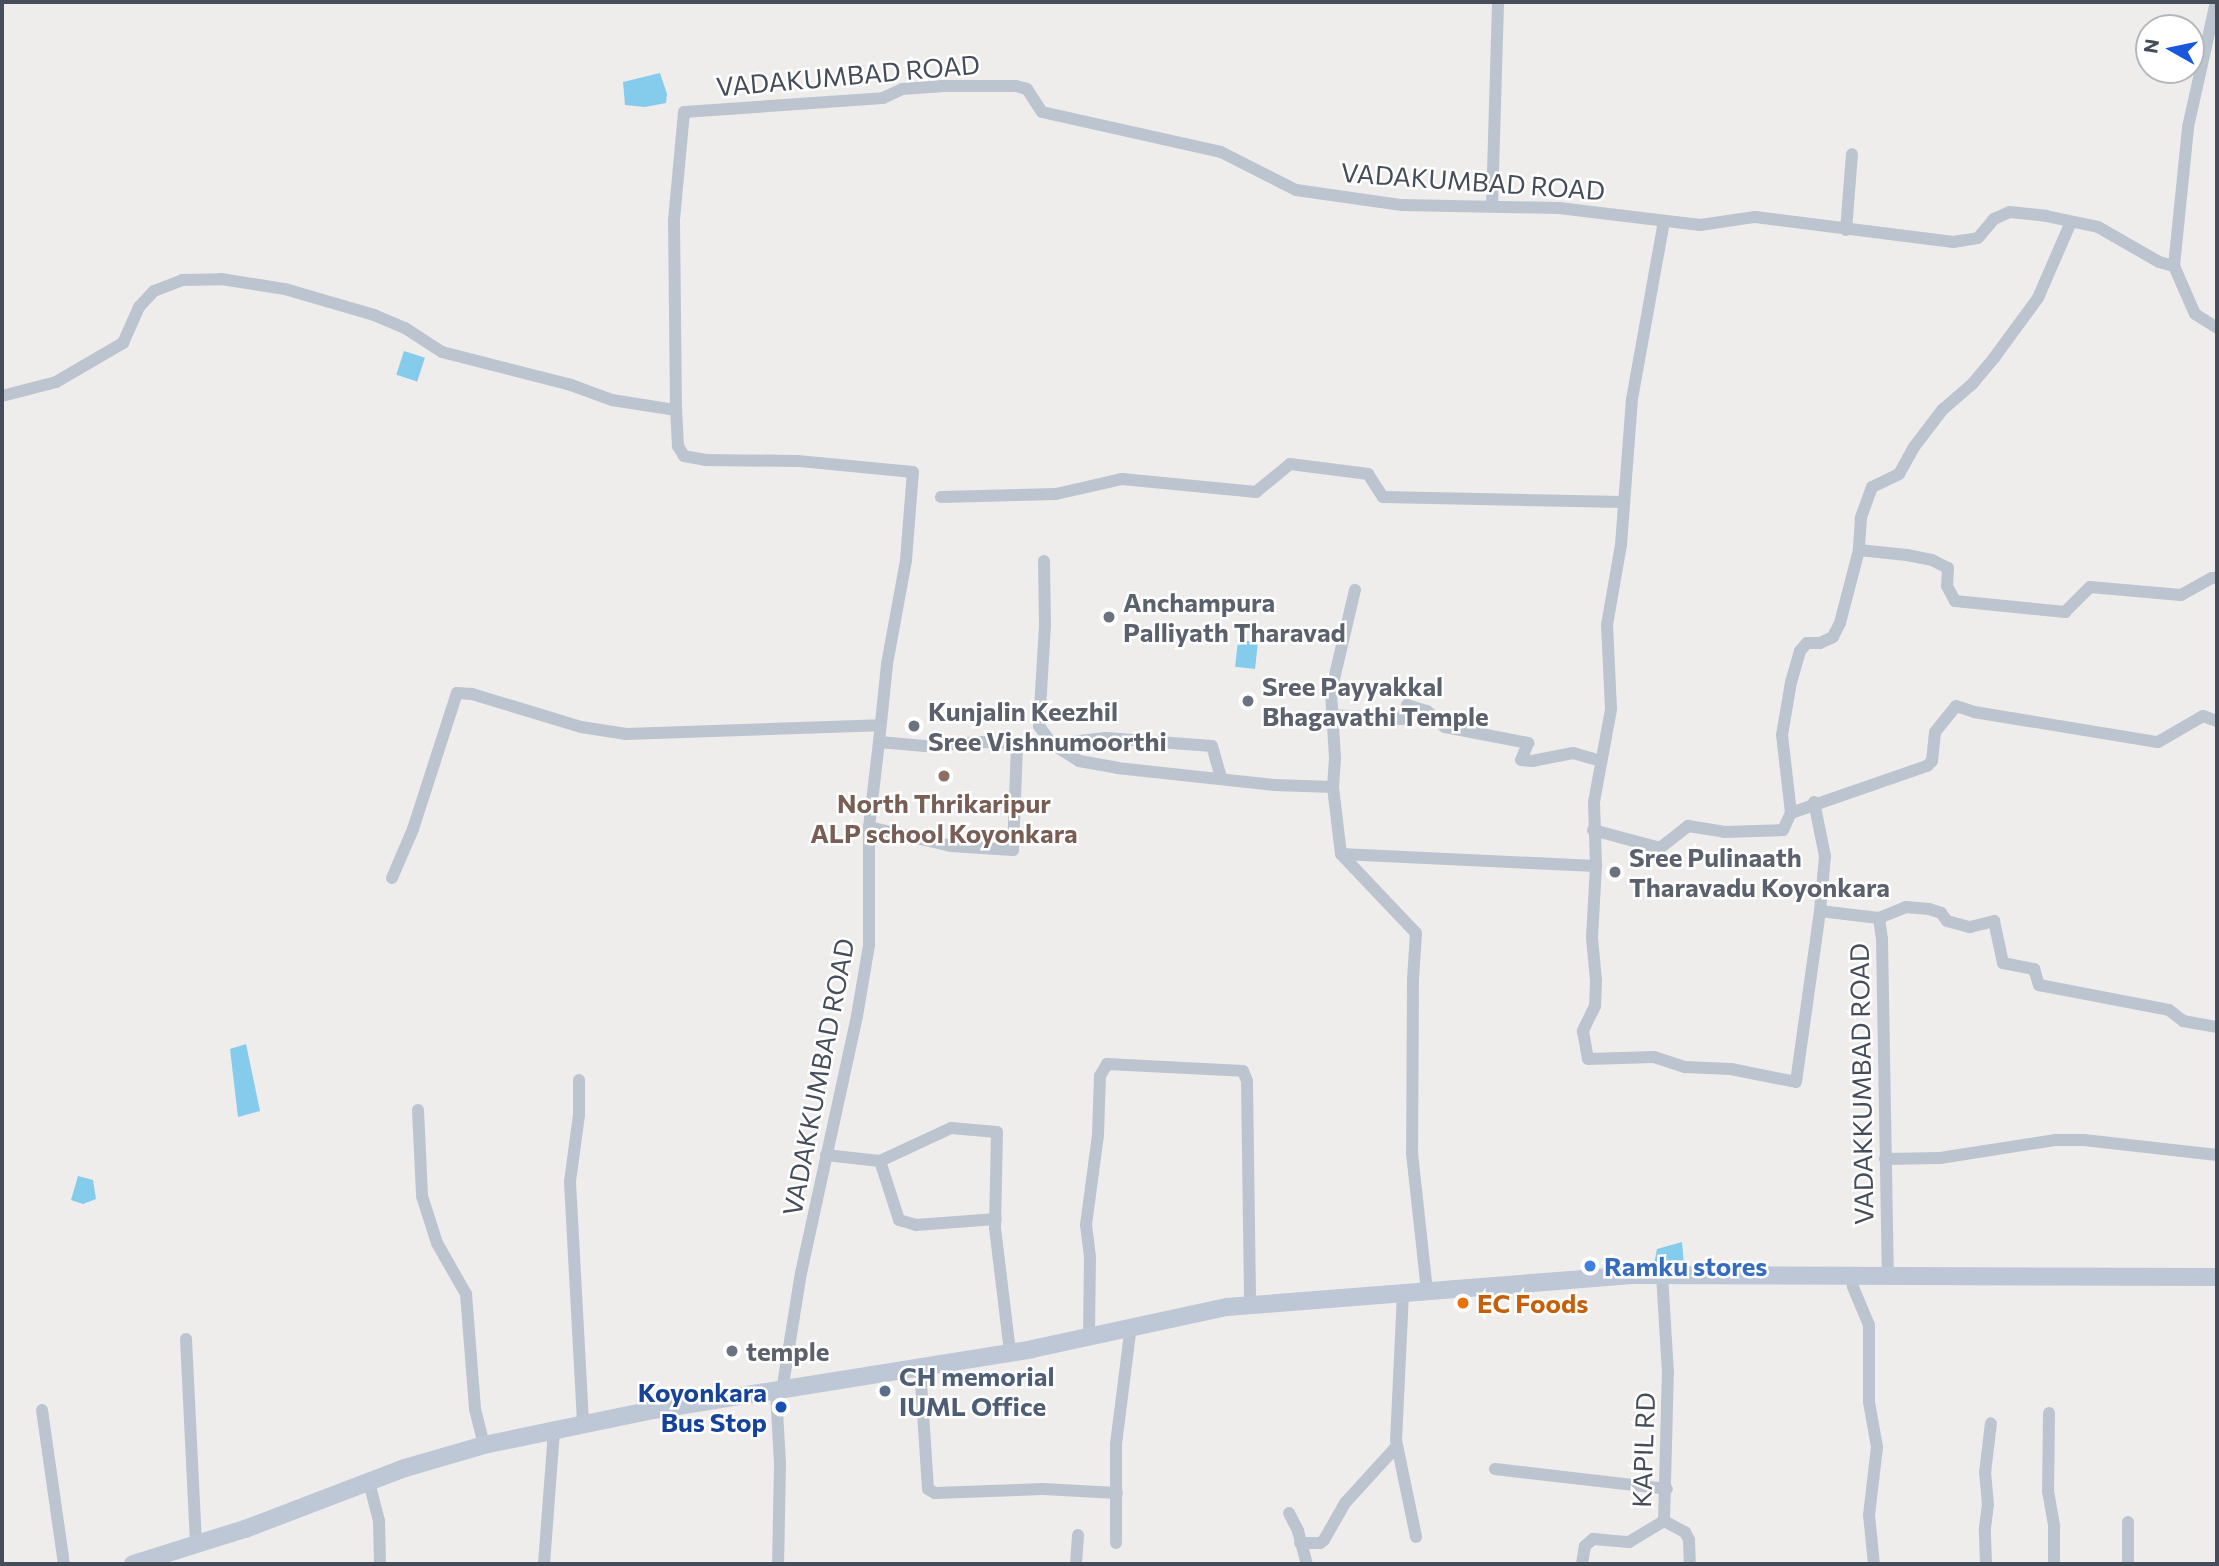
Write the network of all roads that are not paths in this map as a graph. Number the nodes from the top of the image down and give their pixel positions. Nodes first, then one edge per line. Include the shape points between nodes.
1 (1497, 2) edge
2 (2216, 2) edge
3 (1852, 154) dead end
4 (1492, 206) junction
5 (1664, 222) junction
6 (2071, 222) junction
7 (1846, 230) junction
8 (2174, 266) junction
9 (2217, 328) edge
10 (2, 396) edge
11 (676, 410) junction
12 (941, 497) dead end
13 (1623, 502) junction
14 (1858, 550) junction
15 (1044, 561) dead end
16 (2217, 578) edge
17 (1355, 590) dead end
18 (1330, 715) junction
19 (2217, 721) edge
20 (880, 725) junction
21 (879, 742) junction
22 (1052, 744) junction
23 (1017, 745) junction
24 (1594, 759) dead end
25 (1221, 777) junction
26 (1333, 787) junction
27 (1814, 802) junction
28 (1791, 813) junction
29 (869, 827) junction
30 (1593, 830) junction
31 (1341, 855) junction
32 (1595, 866) junction
33 (392, 878) dead end
34 (1820, 911) junction
35 (1879, 918) junction
36 (2217, 1027) edge
37 (579, 1080) dead end
38 (418, 1110) dead end
39 (826, 1155) junction
40 (2217, 1155) edge
41 (1885, 1159) junction
42 (880, 1161) junction
43 (996, 1219) junction
44 (1888, 1273) junction
45 (1662, 1274) junction
46 (1851, 1274) junction
47 (2217, 1277) edge
48 (1427, 1292) junction
49 (1403, 1293) junction
50 (1250, 1306) junction
51 (1130, 1326) junction
52 (1089, 1336) junction
53 (186, 1339) dead end
54 (1010, 1352) junction
55 (920, 1368) junction
56 (779, 1392) junction
57 (42, 1410) dead end
58 (2049, 1413) dead end
59 (1991, 1423) dead end
60 (583, 1424) junction
61 (554, 1430) junction
62 (484, 1445) junction
63 (1397, 1446) junction
64 (1495, 1469) dead end
65 (369, 1482) junction
66 (1667, 1489) junction
67 (1117, 1493) junction
68 (1289, 1513) dead end
69 (1664, 1521) junction
70 (2128, 1522) dead end
71 (1078, 1535) dead end
72 (1416, 1537) dead end
73 (1116, 1543) dead end
74 (1300, 1543) junction
75 (196, 1545) junction
76 (64, 1564) edge
77 (133, 1564) edge
78 (380, 1564) edge
79 (544, 1564) edge
80 (778, 1564) edge
81 (1076, 1564) edge
82 (1307, 1564) edge
83 (1582, 1564) edge
84 (1690, 1564) edge
85 (1874, 1564) edge
86 (1986, 1564) edge
87 (2054, 1564) edge
88 (2128, 1564) edge

1 - 4 street
2 - 8 street via 2188,127
3 - 7 street
4 - 5 street, VADAKUMBAD ROAD via 1559,208
4 - 11 street, VADAKUMBAD ROAD via 1402,205 1296,190 1221,152 1042,112 1027,89 1016,86 902,89 883,98 684,112 674,220
5 - 7 street, VADAKUMBAD ROAD via 1700,225 1755,217
5 - 13 street via 1632,399
6 - 7 street, VADAKUMBAD ROAD via 2010,212 1994,219 1978,238 1953,242
6 - 8 street, VADAKUMBAD ROAD via 2098,227
6 - 14 street via 2038,298 1994,358 1971,386 1943,409 1899,474 1872,487 1861,518
8 - 9 street via 2195,314
10 - 11 street via 56,382 123,343 139,307 154,291 182,280 222,279 285,289 374,315 442,352 612,400
11 - 20 street, VADAKUMBAD ROAD via 678,446 689,459 798,461 914,472 906,560
12 - 13 street via 1056,494 1122,479 1256,492 1290,464 1368,474 1383,496
13 - 30 street via 1608,625 1611,709 1597,775
14 - 16 street via 1907,555 1948,568 1947,586 1955,601 2065,612 2090,587 2181,595
14 - 28 street via 1833,637 1807,643 1791,682 1782,735
15 - 22 street via 1039,726
17 - 18 street via 1331,692
18 - 24 street via 1402,719 1406,705 1427,710 1444,727 1528,743 1521,760 1573,753
18 - 26 street
19 - 27 street via 2203,716 2158,742 1956,706 1935,732 1932,761 1927,766
20 - 21 street, VADAKUMBAD ROAD
20 - 33 street via 626,734 581,727 457,693 413,829
21 - 23 street
21 - 29 street, VADAKKUMBAD ROAD
22 - 23 street
22 - 25 street via 1079,761
22 - 25 street via 1105,738 1212,746
23 - 29 street via 1013,850 951,846
25 - 26 street
26 - 31 street
27 - 28 street
27 - 34 street via 1825,856
28 - 30 street via 1783,830 1724,832 1688,826 1660,848
29 - 39 street, VADAKKUMBAD ROAD via 869,945
30 - 32 street
31 - 32 street
31 - 48 street via 1416,933 1412,1153
32 - 34 street, VADAKKUMBAD ROAD via 1595,1006 1583,1031 1588,1059 1654,1057 1685,1067 1731,1069 1796,1082
34 - 35 street, VADAKKUMBAD ROAD
35 - 36 street via 1906,906 1929,909 1947,921 1970,927 1994,921 2003,963 2034,970 2039,985 2169,1010 2183,1021
35 - 41 street, VADAKKUMBAD ROAD
37 - 60 street via 570,1182
38 - 62 street via 422,1196 437,1242 466,1294 475,1409
39 - 42 street
39 - 56 street, VADAKKUMBAD ROAD
40 - 41 street via 2055,1140 1940,1158
41 - 44 street, VADAKKUMBAD ROAD
42 - 43 street via 899,1220 916,1225
42 - 43 street via 951,1128 997,1132
43 - 54 street
44 - 46 main road
44 - 47 main road
45 - 46 main road
45 - 48 main road
45 - 66 street, KAPIL RD via 1668,1373
46 - 85 street via 1869,1325 1869,1402 1877,1447 1869,1515
48 - 49 main road
49 - 50 main road
49 - 63 street
50 - 51 main road
50 - 52 street via 1247,1081 1243,1071 1107,1064 1100,1076 1098,1135 1086,1225
51 - 52 main road
51 - 67 street via 1116,1444
52 - 54 main road
53 - 75 street
54 - 55 main road
55 - 56 main road
55 - 67 street via 928,1489 935,1493 1043,1489
56 - 60 main road
56 - 80 street, VADAKKUMBAD ROAD
57 - 76 street
58 - 87 street via 2048,1491
59 - 86 street via 1985,1474
60 - 61 main road
61 - 62 main road
61 - 79 street
62 - 65 main road
63 - 72 street
63 - 74 street via 1345,1503 1324,1540
64 - 66 street
65 - 75 main road
65 - 78 street via 379,1521
66 - 69 street, KAPIL RD
67 - 73 street
68 - 74 street
69 - 83 street, KAPIL RD via 1629,1542 1593,1539 1585,1546
69 - 84 street via 1685,1532
70 - 88 street
71 - 81 street
74 - 82 street
75 - 77 main road

